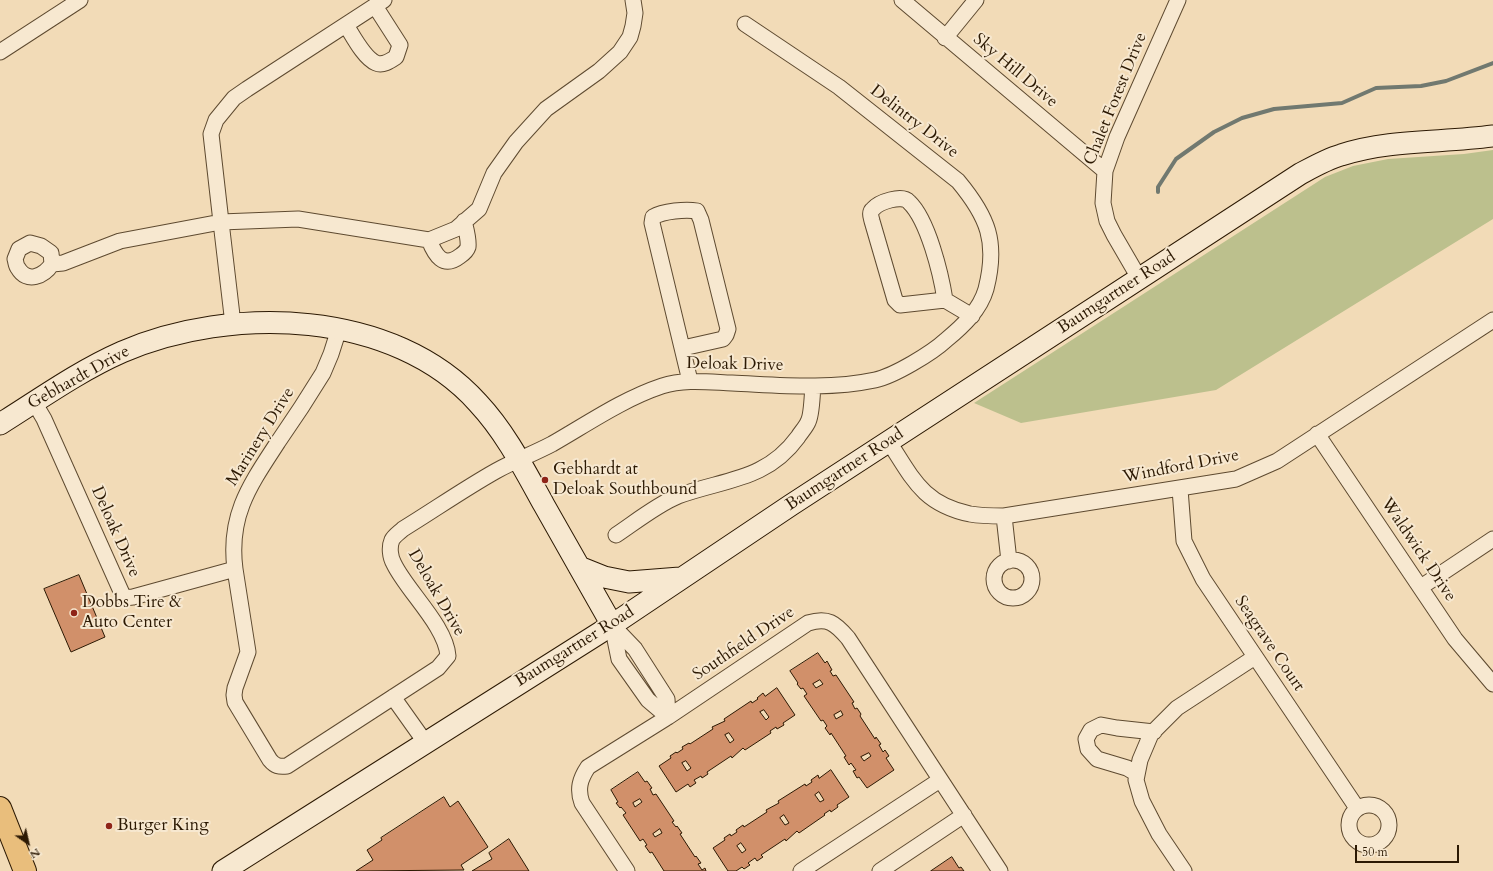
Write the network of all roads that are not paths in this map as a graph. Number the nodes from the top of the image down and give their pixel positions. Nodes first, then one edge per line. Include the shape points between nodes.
1 (80, 0) edge
2 (633, 0) edge
3 (902, 0) edge
4 (976, 0) edge
5 (1178, 0) edge
6 (379, 3) edge
7 (745, 24) dead end
8 (346, 25) junction
9 (945, 38) junction
10 (0, 52) edge
11 (1493, 136) edge
12 (1105, 171) junction
13 (221, 222) junction
14 (464, 222) junction
15 (429, 240) junction
16 (52, 264) dead end
17 (1139, 278) junction
18 (985, 293) joint
19 (945, 300) junction
20 (972, 316) junction
21 (1493, 320) edge
22 (234, 324) junction
23 (339, 329) junction
24 (683, 348) junction
25 (690, 381) junction
26 (813, 386) junction
27 (34, 402) junction
28 (0, 424) edge
29 (1317, 434) junction
30 (889, 442) junction
31 (519, 460) junction
32 (1180, 489) junction
33 (1004, 516) junction
34 (616, 535) dead end
35 (1493, 539) edge
36 (1009, 561) dead end
37 (579, 567) junction
38 (236, 569) junction
39 (682, 578) junction
40 (1421, 587) junction
41 (612, 625) junction
42 (1256, 657) junction
43 (1493, 684) edge
44 (393, 697) junction
45 (668, 717) junction
46 (1154, 732) junction
47 (425, 742) junction
48 (1137, 774) junction
49 (940, 780) junction
50 (0, 808) edge
51 (1357, 808) dead end
52 (964, 815) junction
53 (25, 871) edge
54 (223, 871) edge
55 (628, 871) edge
56 (801, 871) edge
57 (880, 871) edge
58 (1000, 871) edge
59 (1184, 871) edge

1 - 10 street
2 - 14 street via 633,26 630,37 620,52 599,71 551,105 516,142 494,173 479,208
3 - 9 street, Sky Hill Drive
4 - 9 street
5 - 12 street, Chalet Forest Drive via 1117,137
6 - 8 street
6 - 8 street via 400,45 396,57 387,63 376,63 368,57
7 - 18 street, Delintry Drive via 839,87 958,181 973,199 986,224 992,252
8 - 13 street via 240,93 216,120 211,134
9 - 12 street, Sky Hill Drive
11 - 17 main road, Baumgartner Road via 1366,148 1341,155 1300,174
12 - 17 street, Chalet Forest Drive via 1103,203 1108,221
13 - 15 street via 298,219
13 - 16 street via 120,241 63,263
13 - 22 street
14 - 15 street via 456,229
14 - 15 street via 468,247 454,261 445,262 438,258
17 - 30 main road, Baumgartner Road
18 - 20 street, Deloak Drive
19 - 19 street via 900,304 895,300 870,214 872,209 890,200 903,198 909,201 929,238
19 - 20 street
20 - 26 street, Deloak Drive via 937,348 877,380
21 - 29 street, Windford Drive
22 - 23 main road, Gebhardt Drive via 266,322
22 - 27 main road, Gebhardt Drive via 177,334 122,352 93,366
23 - 31 main road, Gebhardt Drive via 391,343 452,378 492,419
23 - 38 street, Marinery Drive via 323,373 253,481 240,508 234,529 233,553
24 - 24 street via 723,339 728,329 701,220 698,211 691,210 658,214 653,217 652,223
24 - 25 street
25 - 26 street, Deloak Drive
25 - 31 street, Deloak Drive via 664,385 641,394
26 - 34 street via 809,421 780,457 745,477 676,497
27 - 28 main road, Gebhardt Drive
27 - 38 street, Deloak Drive via 124,598
29 - 32 street, Windford Drive via 1277,461 1236,479
29 - 40 street, Waldwick Drive
30 - 33 street, Windford Drive via 922,491 937,502 948,508 972,514
30 - 39 main road, Baumgartner Road
31 - 37 main road, Gebhardt Drive
31 - 44 street, Deloak Drive via 494,472 403,529 392,539 390,551 394,564 434,622 444,640 448,656 438,668
32 - 33 street, Windford Drive
32 - 42 street, Seagrave Court via 1184,541 1203,579
33 - 36 street
35 - 40 street
37 - 39 main road via 604,577 629,582
37 - 41 main road, Gebhardt Drive
38 - 44 street, Deloak Drive via 248,652 235,688 235,702 275,765 287,766
39 - 41 main road, Baumgartner Road
40 - 43 street, Waldwick Drive via 1454,639
41 - 45 street via 620,659 648,700
41 - 47 main road, Baumgartner Road
42 - 46 street via 1177,708
42 - 51 street, Seagrave Court
44 - 47 street
45 - 49 street, Southfield Drive via 808,623 818,620 829,621 848,638
45 - 55 street, Southfield Drive via 588,767 582,776 579,794 582,803
46 - 48 street via 1140,760
46 - 48 street via 1101,725 1091,730 1086,739 1088,749 1097,759 1127,768
47 - 54 main road, Baumgartner Road
48 - 59 street via 1136,780 1142,801 1159,834
49 - 52 street, Southfield Drive
49 - 56 street
50 - 53 main road
52 - 57 street
52 - 58 street, Southfield Drive

